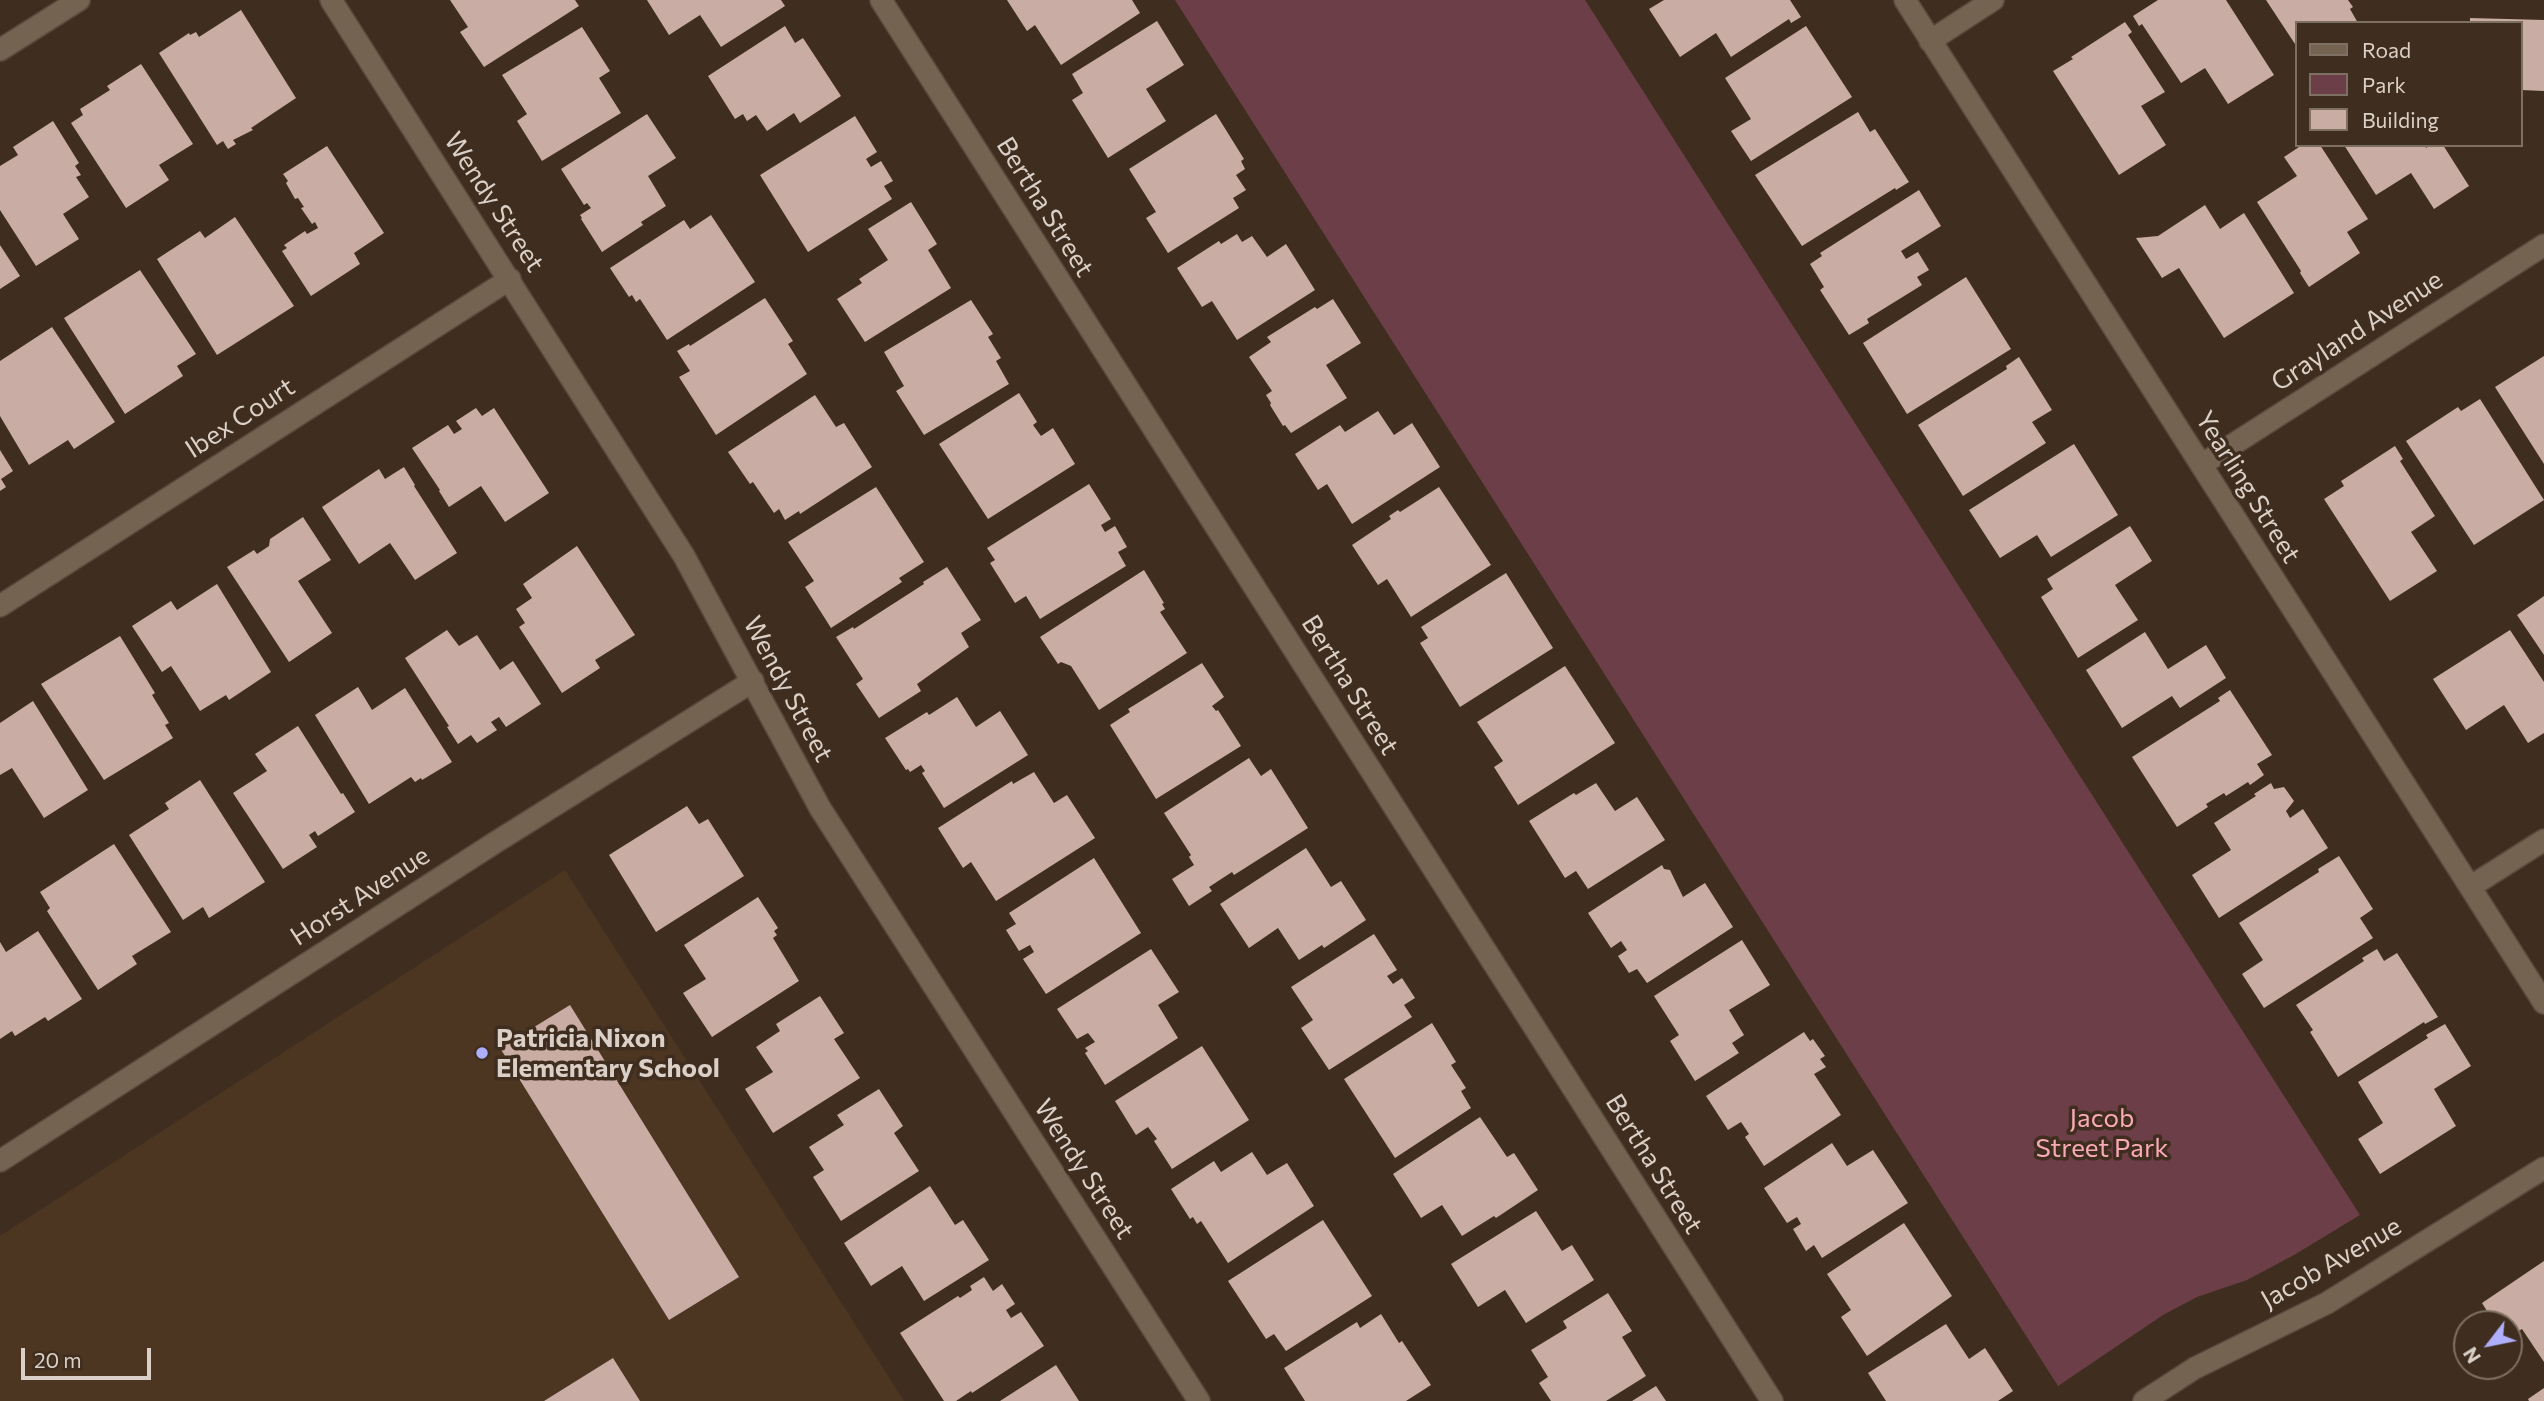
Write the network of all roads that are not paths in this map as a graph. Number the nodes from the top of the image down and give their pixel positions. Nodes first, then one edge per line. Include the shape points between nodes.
1 (79, 0) edge
2 (331, 0) edge
3 (881, 0) edge
4 (1905, 0) edge
5 (1993, 0) edge
6 (1930, 41) junction
7 (0, 50) edge
8 (2544, 245) edge
9 (510, 279) junction
10 (2201, 465) junction
11 (0, 606) edge
12 (753, 681) junction
13 (2544, 840) edge
14 (2470, 887) junction
15 (2544, 1003) edge
16 (0, 1161) edge
17 (2544, 1168) edge
18 (1199, 1401) edge
19 (1772, 1401) edge
20 (2144, 1401) edge

1 - 7 street
2 - 9 street, Wendy Street
3 - 19 street, Bertha Street
4 - 6 street, Yearling Street
5 - 6 street
6 - 10 street, Yearling Street
8 - 10 street, Grayland Avenue
9 - 11 street, Ibex Court
9 - 12 street, Wendy Street via 684,556
10 - 14 street, Yearling Street
12 - 16 street, Horst Avenue
12 - 18 street, Wendy Street via 820,807
13 - 14 street
14 - 15 street, Yearling Street
17 - 20 street, Jacob Avenue via 2327,1303 2195,1368

